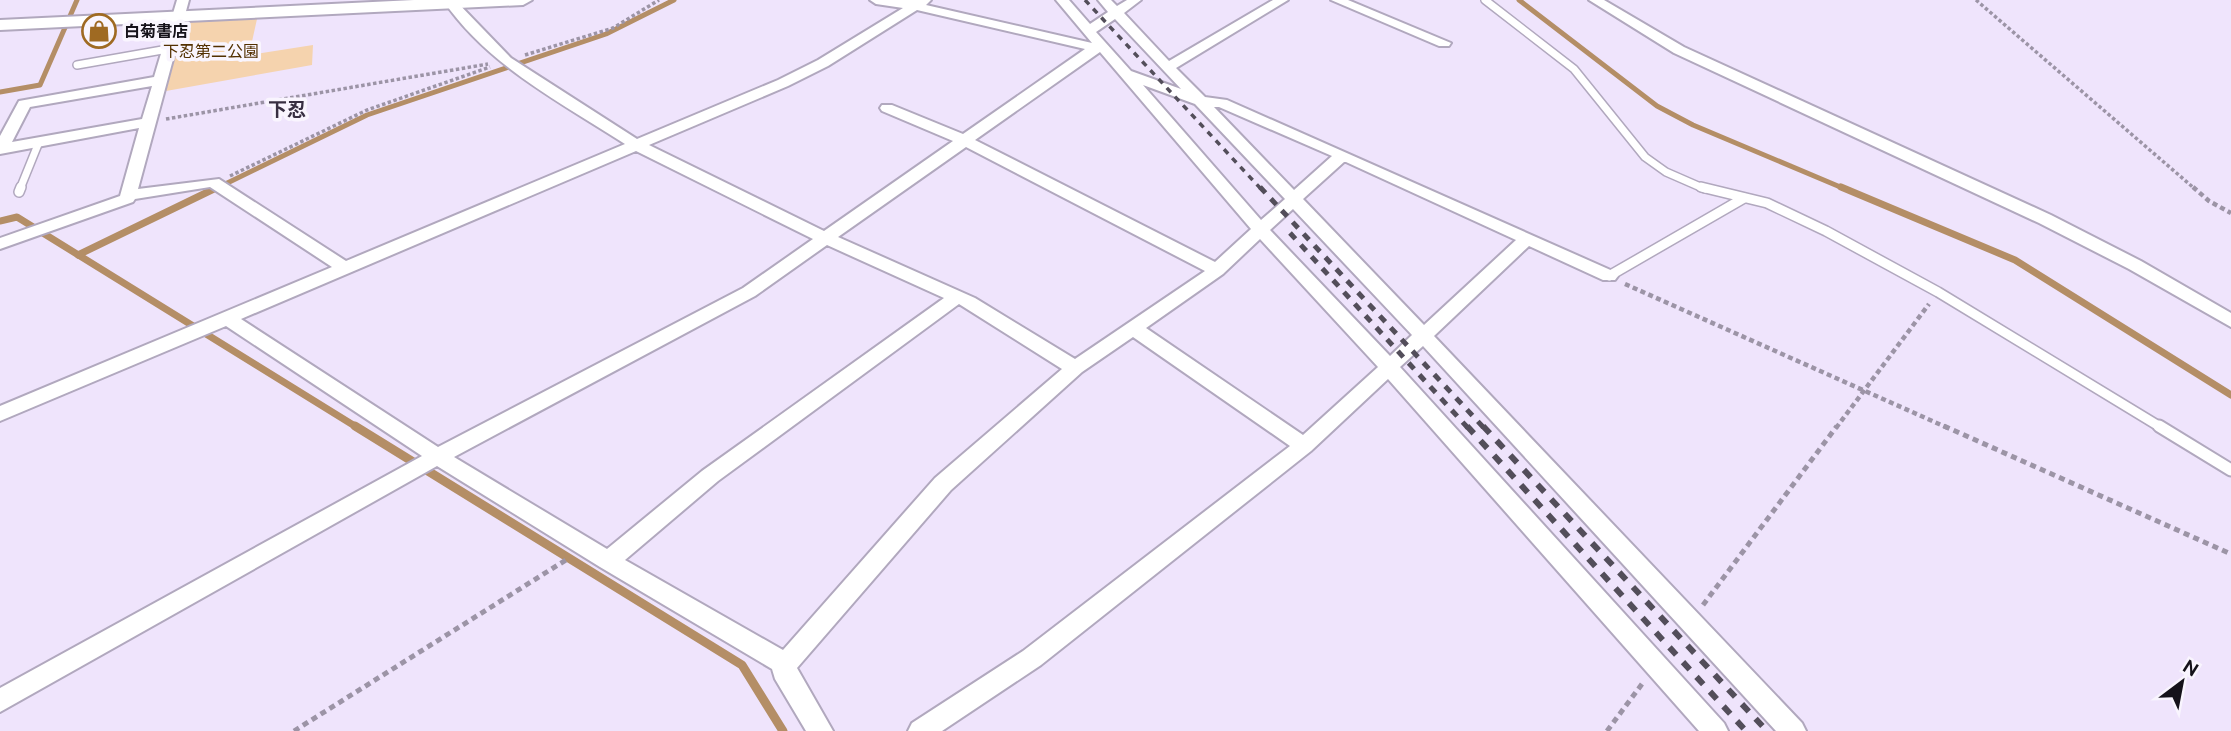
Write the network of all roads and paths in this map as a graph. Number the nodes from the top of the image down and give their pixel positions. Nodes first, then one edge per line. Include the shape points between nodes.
1 (523, 0) edge
2 (659, 0) edge
3 (876, 0) edge
4 (1062, 0) edge
5 (1104, 0) edge
6 (1135, 0) edge
7 (1282, 0) edge
8 (1337, 0) edge
9 (1485, 0) edge
10 (1595, 0) edge
11 (1976, 0) edge
12 (449, 2) edge
13 (920, 3) edge
14 (180, 8) edge
15 (1116, 13) junction
16 (0, 25) edge
17 (1096, 41) junction
18 (1444, 43) dead end
19 (168, 49) junction
20 (506, 61) junction
21 (77, 65) dead end
22 (1165, 67) junction
23 (1129, 75) junction
24 (160, 80) junction
25 (1200, 101) junction
26 (887, 107) dead end
27 (149, 122) junction
28 (966, 141) junction
29 (39, 142) junction
30 (635, 144) junction
31 (1, 149) edge
32 (1340, 156) junction
33 (213, 182) junction
34 (19, 192) dead end
35 (129, 195) junction
36 (1744, 198) junction
37 (1292, 199) junction
38 (2231, 214) edge
39 (1261, 230) junction
40 (827, 239) junction
41 (1526, 240) junction
42 (0, 244) edge
43 (345, 268) junction
44 (1217, 270) junction
45 (1609, 276) junction
46 (1938, 292) junction
47 (957, 297) junction
48 (227, 318) junction
49 (2231, 321) edge
50 (1135, 329) junction
51 (1424, 336) junction
52 (1389, 367) junction
53 (1075, 369) junction
54 (1863, 389) junction
55 (0, 414) edge
56 (1304, 446) junction
57 (438, 456) junction
58 (2231, 470) edge
59 (586, 547) junction
60 (2231, 554) edge
61 (608, 561) junction
62 (1691, 622) junction
63 (786, 664) junction
64 (0, 701) edge
65 (294, 731) edge
66 (820, 731) edge
67 (921, 731) edge
68 (1715, 731) edge
69 (1793, 731) edge

1 - 12 street
2 - 20 path via 608,28
3 - 13 street
4 - 17 street
5 - 15 street
6 - 15 street
7 - 22 street
8 - 18 street
9 - 36 lane via 1574,69 1645,157 1666,172 1708,190
10 - 49 street via 1679,50 2045,219
11 - 38 path via 2209,201
12 - 14 street
12 - 20 street
13 - 17 street
13 - 30 street via 783,83
14 - 16 street
14 - 19 street
15 - 17 street
15 - 22 street
17 - 23 street
17 - 28 street
19 - 21 lane
19 - 24 street
20 - 27 path
20 - 30 street
20 - 33 path via 368,110
22 - 25 street
23 - 25 street
23 - 39 street
24 - 27 street
24 - 31 street via 24,104
25 - 32 street via 1222,103
25 - 37 street
26 - 28 street
27 - 29 street
27 - 35 street
28 - 40 street
28 - 44 street
29 - 31 street
29 - 34 lane
30 - 40 street
30 - 43 street
32 - 37 street
32 - 41 street
33 - 35 street
33 - 43 street
35 - 42 street
36 - 45 lane
36 - 46 lane via 1767,203 1826,231
37 - 39 street
37 - 51 street
39 - 44 street
39 - 52 street
40 - 47 street
40 - 57 street via 749,292
41 - 45 street
41 - 51 street
43 - 48 street
44 - 50 street
45 - 54 path
46 - 54 path
46 - 58 lane
47 - 53 street
47 - 61 street via 710,476
48 - 55 street
48 - 57 street
50 - 53 street
50 - 56 street
51 - 52 street
51 - 62 street
52 - 56 street
52 - 68 street
53 - 63 street via 943,484
54 - 60 path
54 - 62 path
56 - 67 street via 1032,658
57 - 59 street
57 - 64 street
59 - 61 street
59 - 65 path
61 - 63 street
62 - 69 street
63 - 66 street via 784,672

